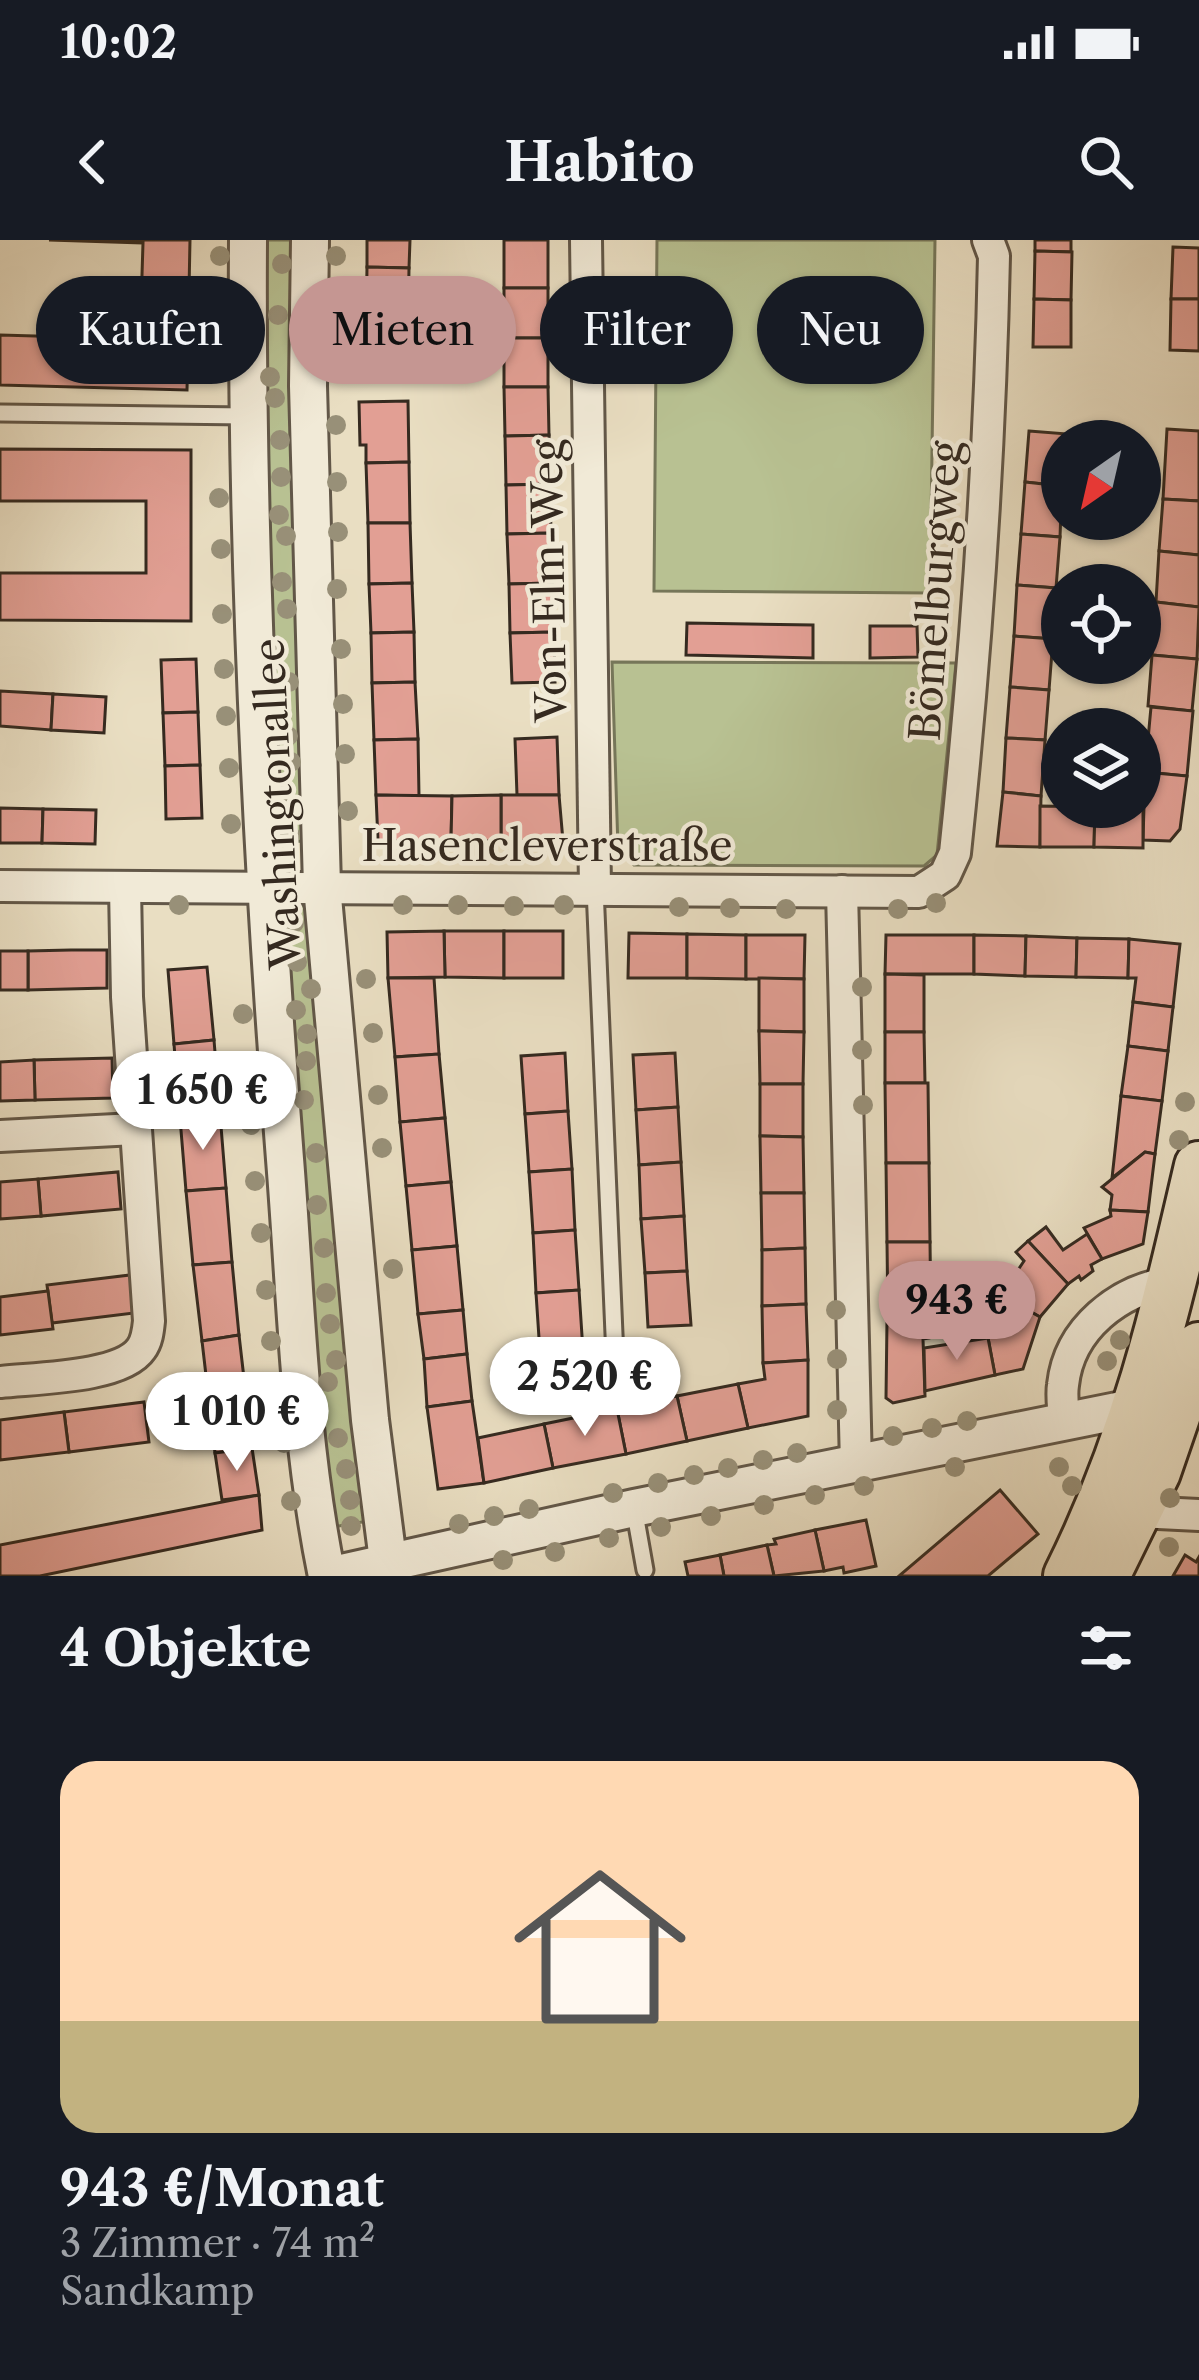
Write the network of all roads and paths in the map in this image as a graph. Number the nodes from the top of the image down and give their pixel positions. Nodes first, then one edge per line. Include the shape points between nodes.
1 (248, 240) edge
2 (310, 240) edge
3 (586, 240) edge
4 (604, 240) edge
5 (988, 240) edge
6 (586, 273) junction
7 (0, 413) edge
8 (247, 416) junction
9 (944, 874) joint
10 (0, 886) edge
11 (322, 886) junction
12 (125, 887) junction
13 (596, 888) junction
14 (264, 890) junction
15 (842, 891) junction
16 (135, 1129) junction
17 (0, 1136) edge
18 (1199, 1166) edge
19 (1172, 1282) junction
20 (1199, 1347) edge
21 (616, 1381) dead end
22 (0, 1382) edge
23 (1192, 1393) edge
24 (1140, 1407) junction
25 (1064, 1423) junction
26 (856, 1465) junction
27 (634, 1508) junction
28 (1138, 1512) junction
29 (1199, 1515) edge
30 (389, 1570) edge
31 (644, 1570) dead end
32 (327, 1576) edge
33 (1068, 1576) edge
34 (1105, 1576) edge

1 - 8 street, Washingtonallee
2 - 11 street, Washingtonallee
3 - 6 street, Von-Elm-Weg
4 - 6 street, Von-Elm-Weg
5 - 9 street, Bömelburgweg via 991,387 977,648 955,854
6 - 13 street, Von-Elm-Weg
7 - 8 lane
8 - 14 street, Washingtonallee
9 - 15 street, Hasencleverstraße via 919,892
10 - 12 street, Hasencleverstraße
11 - 13 street, Hasencleverstraße
11 - 14 street, Hasencleverstraße
11 - 30 street, Washingtonallee
12 - 14 street, Hasencleverstraße
12 - 16 street
13 - 15 street, Hasencleverstraße
13 - 21 lane
14 - 32 street, Washingtonallee
15 - 26 street
16 - 17 street
16 - 22 street via 149,1321 140,1351 111,1368
18 - 19 main road
19 - 24 main road
19 - 25 street via 1118,1299 1091,1322 1063,1383
20 - 23 main road
23 - 24 street
23 - 28 main road
24 - 25 street
24 - 33 main road
25 - 26 street
26 - 27 street
27 - 30 street
27 - 31 lane
28 - 29 street
28 - 34 main road
30 - 32 street

